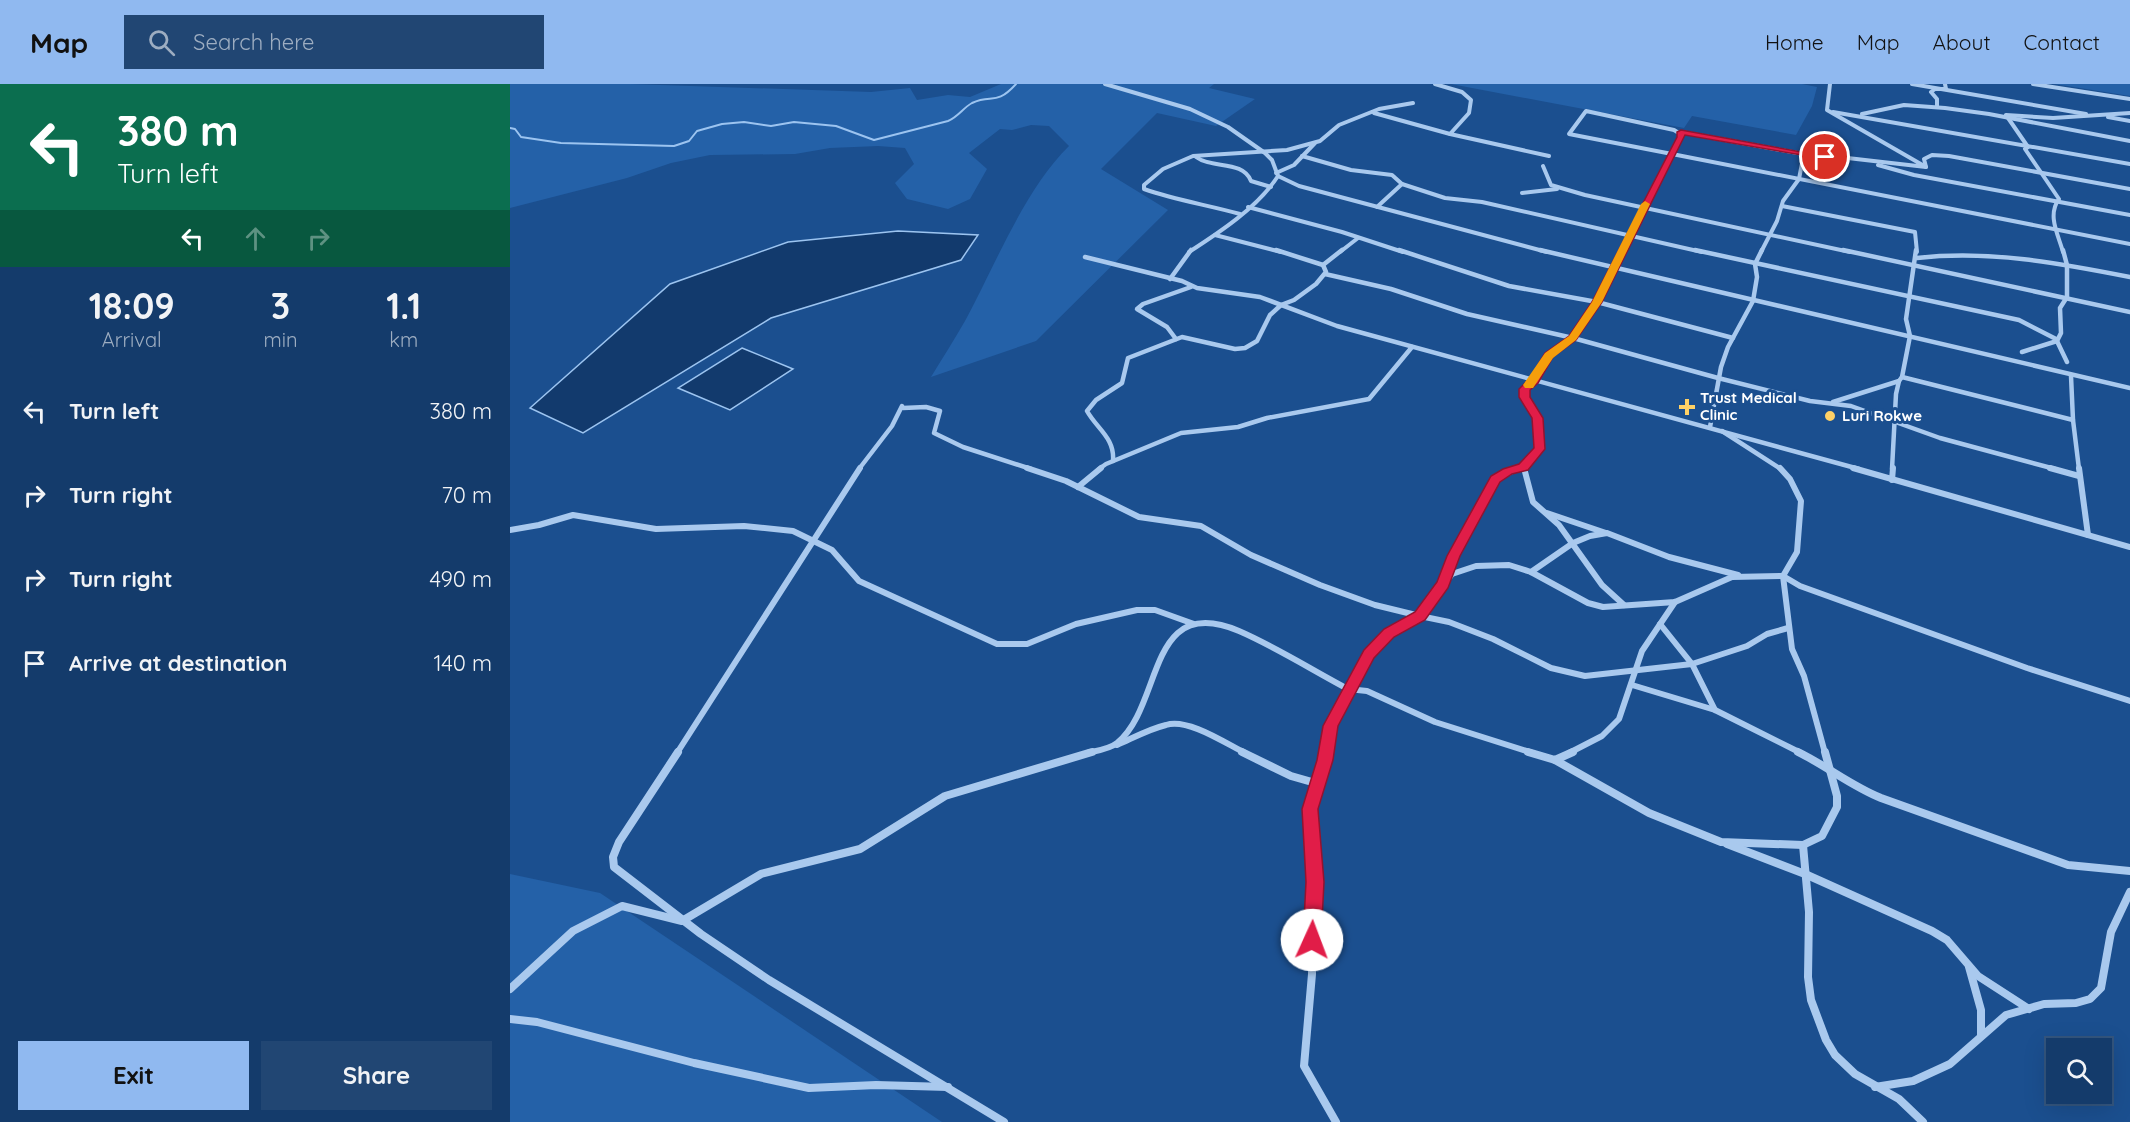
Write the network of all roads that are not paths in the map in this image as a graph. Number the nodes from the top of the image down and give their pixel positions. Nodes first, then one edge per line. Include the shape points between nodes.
1 (1105, 84) edge
2 (1435, 84) edge
3 (1830, 84) edge
4 (1912, 84) edge
5 (1945, 84) edge
6 (2033, 84) edge
7 (1946, 89) junction
8 (2130, 99) edge
9 (1413, 103) dead end
10 (1937, 107) junction
11 (1827, 110) junction
12 (1374, 113) junction
13 (2130, 113) edge
14 (1856, 115) junction
15 (2098, 116) junction
16 (2007, 118) junction
17 (2130, 121) edge
18 (1681, 132) junction
19 (1450, 134) junction
20 (2130, 141) edge
21 (1315, 142) junction
22 (2028, 147) junction
23 (1265, 153) junction
24 (1803, 153) junction
25 (1672, 155) junction
26 (1193, 156) junction
27 (1302, 156) junction
28 (1549, 156) dead end
29 (2130, 164) edge
30 (1543, 166) dead end
31 (1926, 167) junction
32 (2040, 173) junction
33 (1277, 175) junction
34 (1799, 179) junction
35 (1402, 184) junction
36 (1271, 187) junction
37 (1561, 189) junction
38 (2130, 189) edge
39 (1522, 193) dead end
40 (2057, 202) junction
41 (1782, 206) junction
42 (1248, 207) junction
43 (1377, 207) junction
44 (1644, 207) junction
45 (1240, 214) junction
46 (2130, 215) edge
47 (2056, 230) junction
48 (1770, 233) junction
49 (1215, 235) junction
50 (1630, 236) junction
51 (1358, 238) junction
52 (2130, 244) edge
53 (1085, 257) dead end
54 (1917, 258) junction
55 (1755, 264) junction
56 (1914, 264) junction
57 (1323, 265) junction
58 (2067, 265) junction
59 (1615, 267) junction
60 (1325, 274) junction
61 (2130, 277) edge
62 (1170, 279) junction
63 (1192, 287) junction
64 (1908, 297) junction
65 (2067, 297) junction
66 (1294, 300) junction
67 (1753, 301) junction
68 (1597, 302) junction
69 (1281, 305) junction
70 (1299, 312) junction
71 (2130, 312) edge
72 (1910, 336) junction
73 (1573, 338) junction
74 (1733, 338) junction
75 (1176, 339) junction
76 (2057, 340) junction
77 (1412, 347) junction
78 (2022, 351) dead end
79 (2067, 362) dead end
80 (2071, 376) junction
81 (1718, 378) junction
82 (1900, 379) junction
83 (1534, 380) junction
84 (2130, 388) edge
85 (1833, 402) junction
86 (2073, 420) junction
87 (1895, 422) junction
88 (1710, 427) junction
89 (1722, 431) junction
90 (1113, 461) junction
91 (1524, 467) junction
92 (2079, 476) junction
93 (1892, 480) junction
94 (1078, 487) junction
95 (1545, 512) junction
96 (510, 530) edge
97 (1607, 533) junction
98 (2088, 535) junction
99 (814, 540) junction
100 (1574, 543) junction
101 (2130, 547) edge
102 (1532, 572) junction
103 (1745, 576) junction
104 (1784, 576) junction
105 (1443, 584) junction
106 (1675, 602) junction
107 (1624, 605) junction
108 (1420, 616) junction
109 (1195, 624) junction
110 (1660, 624) junction
111 (1788, 628) junction
112 (1692, 664) junction
113 (1635, 669) junction
114 (1632, 685) junction
115 (1348, 689) junction
116 (2129, 700) edge
117 (1715, 710) junction
118 (1116, 745) junction
119 (1555, 760) junction
120 (1830, 768) junction
121 (1319, 783) junction
122 (1720, 842) junction
123 (1803, 845) junction
124 (2130, 871) edge
125 (1805, 874) junction
126 (2130, 892) edge
127 (682, 921) junction
128 (1968, 963) junction
129 (510, 989) edge
130 (2029, 1009) junction
131 (510, 1019) edge
132 (1982, 1035) junction
133 (950, 1087) junction
134 (1875, 1087) junction
135 (1337, 1121) edge
136 (1004, 1122) edge
137 (1923, 1122) edge

1 - 23 street via 1215,118
2 - 19 street via 1462,90 1470,100 1472,108
3 - 11 street
4 - 7 street
5 - 7 street
6 - 8 street
7 - 10 street via 1931,92
7 - 15 street
9 - 12 street
10 - 14 street via 1904,105
10 - 16 street
11 - 14 street
11 - 31 street
12 - 19 street
12 - 21 street via 1344,123
13 - 15 street
14 - 22 street
15 - 16 street via 2006,115
15 - 17 street
16 - 20 street
16 - 22 street
18 - 24 street
18 - 25 street
18 - 25 street via 1586,111 1569,134
19 - 28 street
21 - 23 street
21 - 27 street
22 - 29 street
22 - 32 street via 2025,149
23 - 26 street
23 - 33 street
24 - 31 street
24 - 34 street
24 - 40 street
25 - 34 street
25 - 44 street
26 - 36 street via 1204,163 1242,169 1251,181
26 - 45 street via 1163,169 1145,183 1144,189
27 - 33 street
27 - 35 street via 1351,170 1392,176
30 - 37 street via 1550,183
31 - 32 street via 1924,159 1932,155
32 - 38 street
32 - 40 street via 2057,191
33 - 36 street
33 - 43 street via 1299,186
34 - 41 street
34 - 47 street
35 - 43 street
35 - 50 street via 1445,198 1482,202
36 - 42 street
37 - 39 street
37 - 44 street
40 - 46 street
40 - 47 street via 2053,219
41 - 48 street
41 - 54 street via 1916,232
42 - 45 street
42 - 51 street
43 - 59 street via 1436,225
44 - 48 street
44 - 50 street
45 - 49 street
47 - 52 street
47 - 58 street
48 - 55 street
48 - 56 street
49 - 57 street
49 - 62 street via 1187,253
50 - 55 street
50 - 59 street
51 - 57 street
51 - 68 street via 1509,286
53 - 62 street
54 - 56 street
54 - 58 street via 1983,255
55 - 64 street
55 - 67 street via 1758,272
56 - 64 street
56 - 65 street
57 - 60 street
58 - 61 street
58 - 65 street
59 - 67 street
59 - 68 street
60 - 66 street
60 - 73 street via 1390,289 1467,314
62 - 63 street
63 - 69 street via 1260,297
63 - 75 street via 1137,309 1162,322
64 - 72 street via 1906,319
64 - 76 street via 2019,320
65 - 71 street
65 - 76 street via 2060,308 2061,333
66 - 69 street
66 - 70 street
67 - 72 street
67 - 74 street
68 - 73 street
68 - 74 street
69 - 70 street
69 - 75 street via 1270,315 1257,341 1245,348
70 - 77 street
72 - 80 street
72 - 82 street
73 - 81 street
73 - 83 street via 1549,356
74 - 81 street
75 - 90 street via 1131,356 1125,362 1122,383 1088,408 1094,424 1112,439
76 - 78 street
76 - 79 street
77 - 83 street
77 - 90 street via 1369,399 1238,427 1181,433
80 - 84 street
80 - 86 street
81 - 85 street via 1810,401
81 - 88 street
82 - 85 street
82 - 86 street
82 - 87 street
83 - 88 street
83 - 91 street via 1525,389 1524,397 1538,418 1540,449
85 - 87 street
86 - 92 street
87 - 92 street
87 - 93 street
88 - 89 street
89 - 93 street
89 - 104 street via 1780,468 1801,501 1797,552
90 - 94 street
91 - 95 street via 1530,496
91 - 105 street via 1508,471 1489,488 1453,556
92 - 98 street
93 - 98 street
94 - 99 street via 936,435 940,411 902,407
94 - 108 street via 1139,517 1202,526 1251,555 1310,581 1375,605
95 - 97 street
95 - 100 street
96 - 99 street via 573,515 656,529 756,527 793,531
97 - 100 street
97 - 103 street via 1669,557
98 - 101 street
99 - 109 street via 832,550 859,581 997,644 1031,645 1067,627 1139,609 1153,609
99 - 127 street via 613,857 614,867
100 - 102 street
100 - 107 street via 1602,585
102 - 105 street via 1509,565 1476,566 1452,574
102 - 107 street via 1588,603 1604,607
103 - 104 street
103 - 106 street
104 - 111 street
104 - 116 street via 1800,586 2027,669
105 - 108 street
106 - 107 street
106 - 110 street
108 - 113 street via 1478,633 1568,673 1604,675
108 - 115 street via 1389,633 1369,654
109 - 115 street via 1239,631
109 - 118 street via 1180,630 1164,647 1148,692
110 - 112 street
110 - 113 street
111 - 112 street
111 - 120 street
112 - 113 street
112 - 117 street
113 - 114 street
114 - 117 street
114 - 119 street via 1623,714 1614,726
115 - 119 street via 1362,689 1483,740
115 - 121 street via 1331,726
117 - 120 street
118 - 121 street via 1167,724 1181,724 1291,776
118 - 127 street via 945,796 860,849 761,874
119 - 122 street via 1649,813
120 - 123 street via 1837,807 1822,836
120 - 124 street via 1861,790 2068,865
121 - 135 street via 1310,809 1315,882 1304,1066
122 - 123 street
122 - 125 street
123 - 125 street
125 - 128 street via 1932,931 1947,940
125 - 134 street via 1811,1000 1835,1055
126 - 130 street via 2111,932 2101,988 2090,999
127 - 129 street via 622,906 573,931
127 - 133 street via 791,995
128 - 130 street via 1978,976
128 - 132 street via 1981,1010
130 - 132 street via 2006,1015
131 - 133 street via 537,1022 809,1088
132 - 134 street via 1950,1064 1913,1081
133 - 136 street
134 - 137 street via 1899,1099

